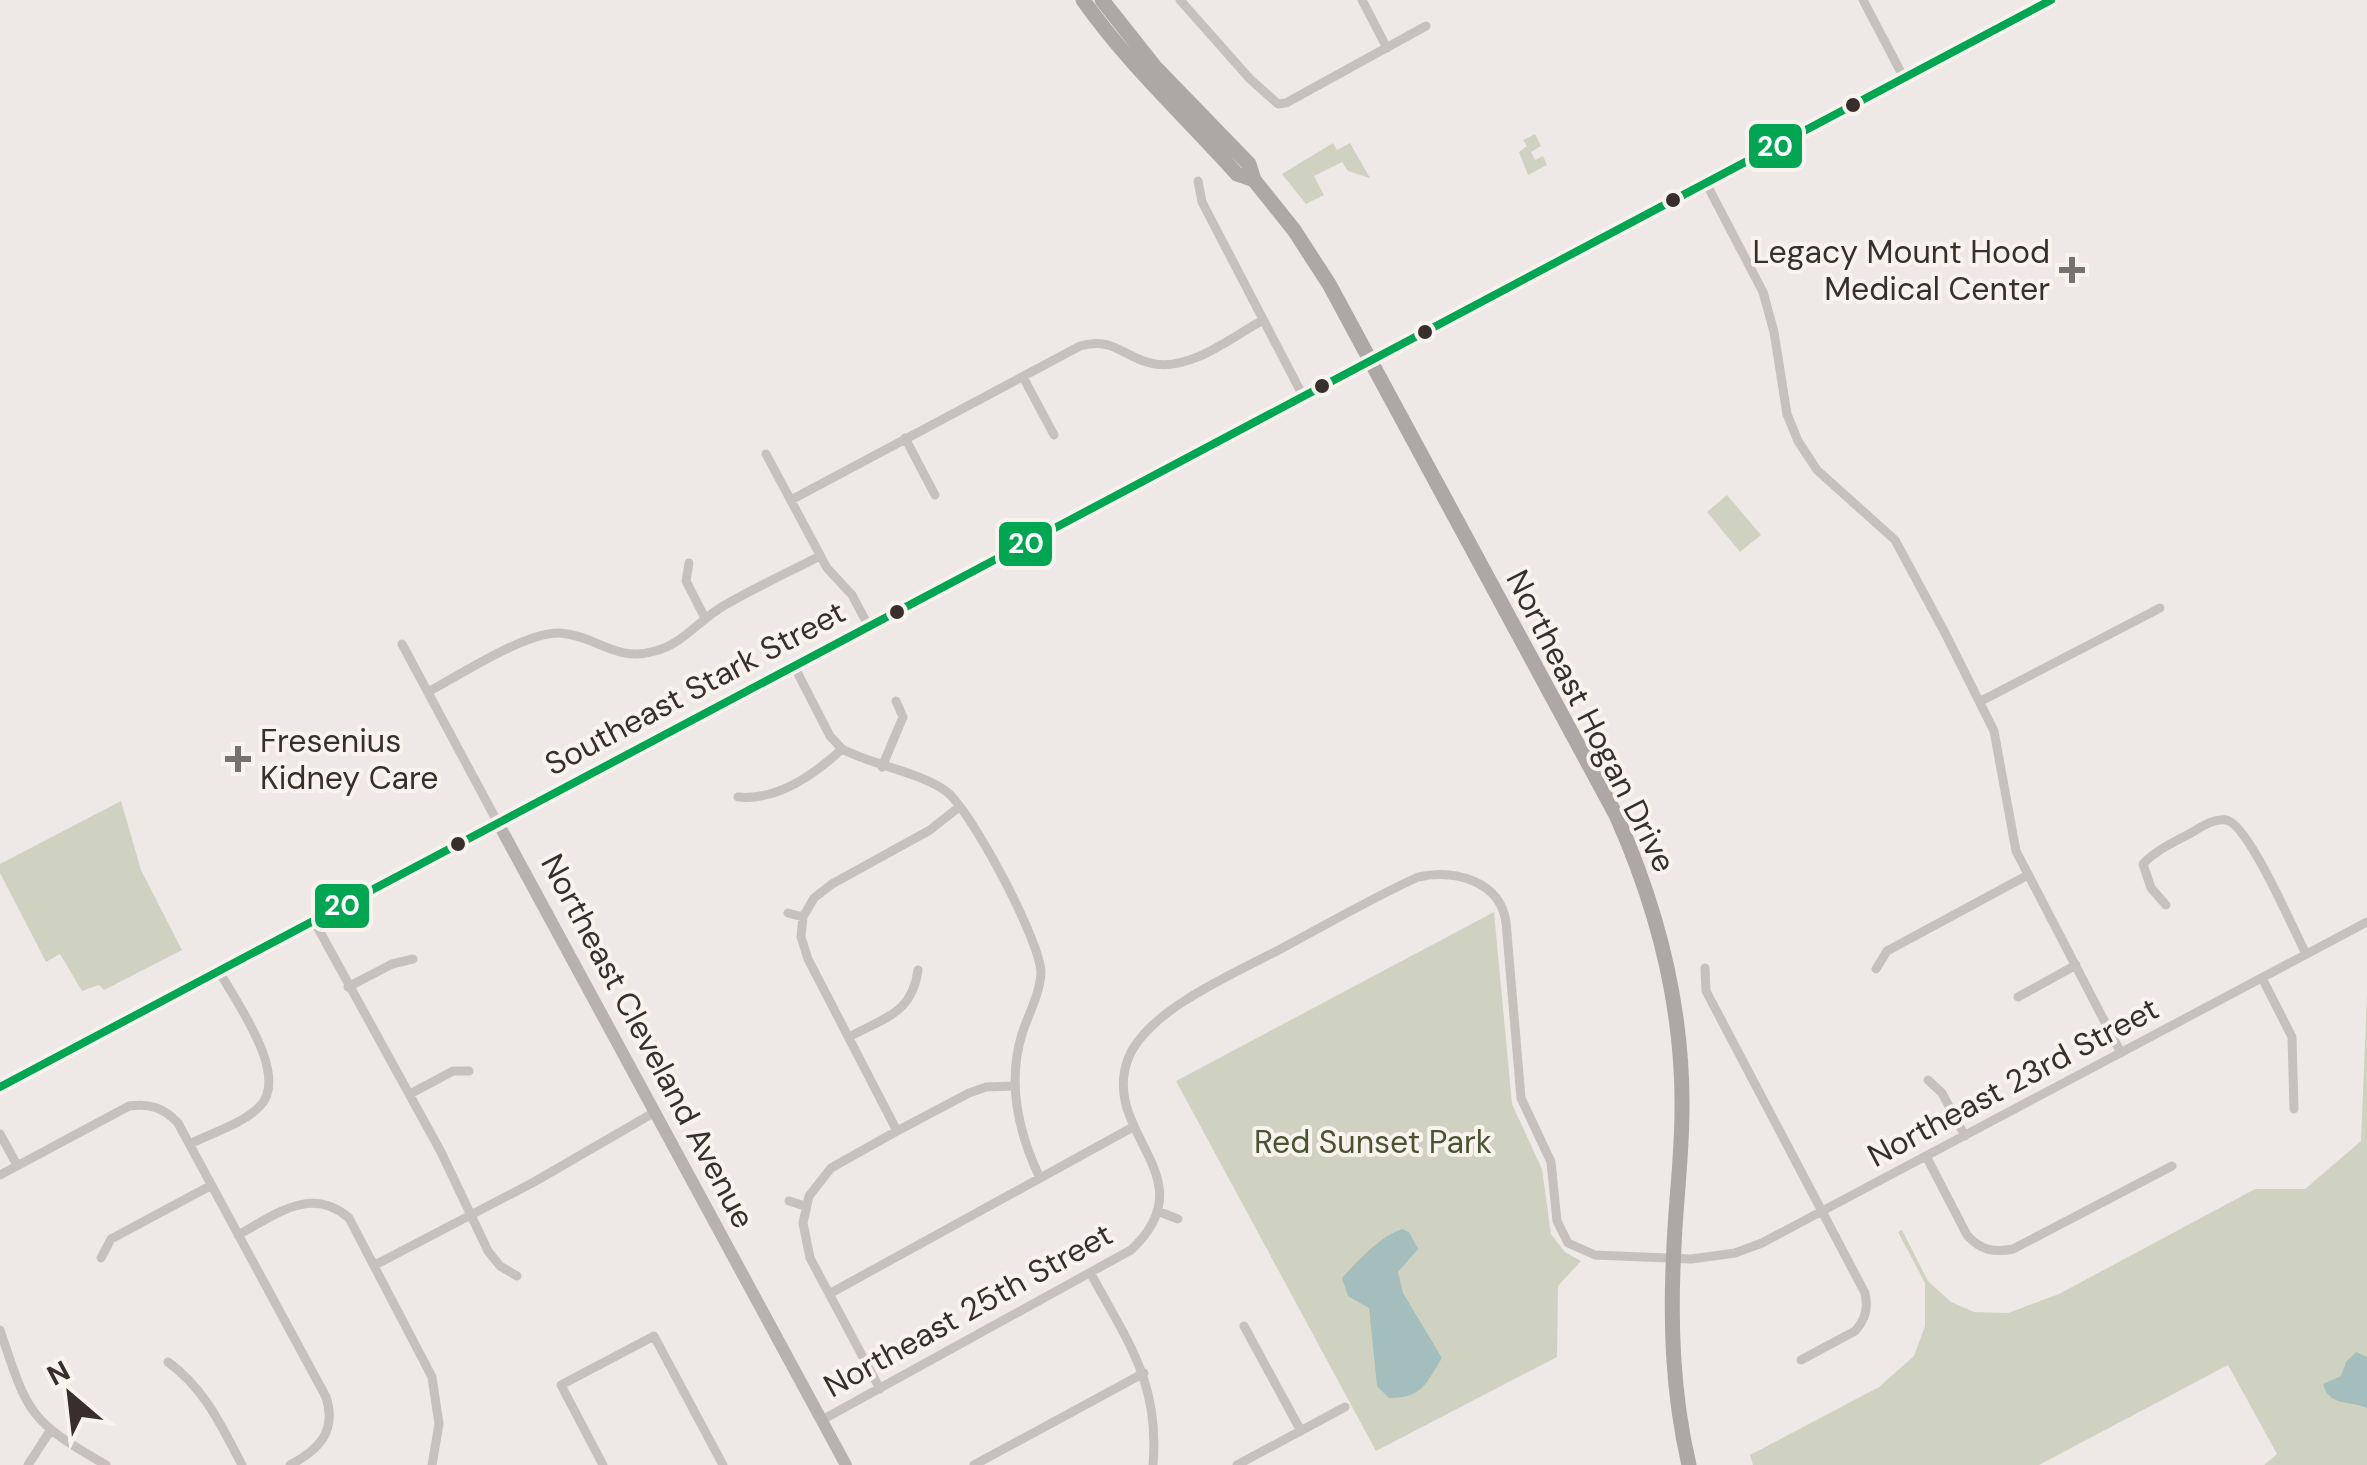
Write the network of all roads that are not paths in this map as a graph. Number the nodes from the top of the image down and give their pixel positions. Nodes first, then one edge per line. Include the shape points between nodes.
1 (1084, 0) edge
2 (1102, 0) edge
3 (1180, 0) edge
4 (1362, 0) edge
5 (1863, 0) edge
6 (2051, 0) edge
7 (1426, 26) dead end
8 (1387, 48) junction
9 (1904, 78) junction
10 (1254, 180) junction
11 (1198, 181) dead end
12 (1706, 182) junction
13 (1263, 320) junction
14 (1118, 333) dead end
15 (1116, 346) junction
16 (1372, 360) junction
17 (1023, 377) junction
18 (1303, 396) junction
19 (1054, 435) dead end
20 (905, 438) junction
21 (766, 454) dead end
22 (935, 495) dead end
23 (791, 500) junction
24 (820, 556) junction
25 (689, 562) dead end
26 (2160, 608) dead end
27 (705, 618) junction
28 (868, 627) junction
29 (402, 644) dead end
30 (612, 652) junction
31 (609, 665) dead end
32 (794, 666) junction
33 (428, 692) junction
34 (896, 701) dead end
35 (1981, 702) junction
36 (842, 749) junction
37 (882, 767) junction
38 (738, 798) dead end
39 (959, 807) junction
40 (498, 823) junction
41 (2028, 875) junction
42 (2166, 905) dead end
43 (788, 913) dead end
44 (803, 917) junction
45 (314, 920) junction
46 (2367, 922) edge
47 (2306, 954) junction
48 (414, 959) dead end
49 (2076, 965) junction
50 (1704, 968) dead end
51 (1876, 969) dead end
52 (220, 970) junction
53 (918, 970) dead end
54 (2262, 978) junction
55 (348, 987) junction
56 (2018, 996) dead end
57 (849, 1036) junction
58 (2121, 1053) junction
59 (469, 1071) dead end
60 (1928, 1080) dead end
61 (1014, 1086) junction
62 (0, 1087) edge
63 (410, 1094) junction
64 (2294, 1109) dead end
65 (655, 1112) junction
66 (1133, 1127) junction
67 (897, 1132) junction
68 (0, 1134) edge
69 (1965, 1136) junction
70 (190, 1144) junction
71 (1926, 1156) junction
72 (17, 1165) junction
73 (2172, 1166) dead end
74 (0, 1175) edge
75 (1040, 1178) junction
76 (210, 1186) junction
77 (789, 1201) dead end
78 (805, 1206) junction
79 (1157, 1210) junction
80 (1822, 1212) junction
81 (468, 1216) junction
82 (1178, 1219) dead end
83 (238, 1235) junction
84 (101, 1258) dead end
85 (1673, 1259) junction
86 (375, 1265) junction
87 (1091, 1274) junction
88 (517, 1276) dead end
89 (829, 1294) junction
90 (1244, 1326) dead end
91 (0, 1330) edge
92 (4, 1352) edge
93 (1802, 1360) dead end
94 (168, 1362) dead end
95 (1144, 1374) junction
96 (880, 1388) junction
97 (1345, 1407) dead end
98 (822, 1420) junction
99 (1301, 1431) junction
100 (50, 1432) junction
101 (841, 1463) edge
102 (28, 1465) edge
103 (106, 1465) edge
104 (242, 1465) edge
105 (290, 1465) edge
106 (432, 1465) edge
107 (603, 1465) edge
108 (723, 1465) edge
109 (974, 1465) edge
110 (1154, 1465) edge
111 (1237, 1465) edge
112 (1689, 1465) edge

1 - 10 highway, Northeast Hogan Drive via 1156,89 1238,174
2 - 10 highway, Northeast Hogan Drive via 1155,68 1249,164
3 - 8 street via 1278,104
4 - 8 street
5 - 9 street
6 - 9 main road, Southeast Stark Street
7 - 8 street
9 - 12 main road, Southeast Stark Street
10 - 16 highway, Northeast Hogan Drive via 1313,258
11 - 13 street via 1202,202
12 - 16 main road, Southeast Stark Street
12 - 35 street via 1762,292 1798,441 1826,480 1895,540
13 - 15 street via 1182,363 1147,362
13 - 18 street
14 - 15 street
15 - 17 street via 1080,346
16 - 18 main road, Southeast Stark Street
16 - 85 highway, Northeast Hogan Drive via 1616,815 1654,910 1674,994 1681,1066
17 - 19 street
17 - 20 street
18 - 28 main road, Southeast Stark Street
20 - 22 street
20 - 23 street
21 - 23 street
23 - 24 street
24 - 27 street
24 - 28 street
25 - 27 street via 686,581
26 - 35 street
27 - 30 street via 661,650
28 - 32 main road, Southeast Stark Street
29 - 33 street, Northeast Cleveland Avenue
30 - 31 street
30 - 33 street via 576,636 537,636
32 - 36 street
32 - 40 main road, Southeast Stark Street
33 - 40 street, Northeast Cleveland Avenue
34 - 37 street via 902,717
35 - 41 street
36 - 37 street
36 - 38 street via 760,799
37 - 39 street via 934,785
39 - 44 street via 822,890
39 - 61 street via 1039,956 1040,980
40 - 45 main road, Southeast Stark Street
40 - 65 main road, Northeast Cleveland Avenue
41 - 49 street
41 - 51 street via 1887,951
42 - 47 street via 2143,864 2162,848 2226,820 2249,842
43 - 44 street
44 - 57 street via 808,960
45 - 52 main road, Southeast Stark Street
45 - 55 street
46 - 47 street, Northeast 23rd Street
47 - 54 street, Northeast 23rd Street
48 - 55 street
49 - 56 street
49 - 58 street
50 - 80 street via 1706,991
52 - 62 main road, Southeast Stark Street
52 - 70 street via 266,1058 274,1091 249,1114
53 - 57 street via 904,1007
54 - 58 street, Northeast 23rd Street
54 - 64 street via 2292,1037
55 - 63 street
57 - 67 street
58 - 69 street, Northeast 23rd Street
59 - 63 street via 453,1071
60 - 69 street
61 - 67 street via 969,1094
61 - 75 street via 1020,1130
63 - 81 street
65 - 81 street
65 - 98 main road, Northeast Cleveland Avenue
66 - 75 street
66 - 79 street via 1159,1178
66 - 85 street, Northeast 23rd Street via 1123,1095 1132,1050 1186,1000 1418,877 1477,881 1505,912 1521,1098 1551,1162 1560,1230 1584,1252
67 - 78 street via 831,1168
68 - 72 street
69 - 71 street, Northeast 23rd Street
70 - 72 street via 170,1114 142,1104
70 - 76 street
71 - 73 street via 1967,1235 2000,1252
71 - 80 street, Northeast 23rd Street
72 - 74 street
75 - 89 street
76 - 83 street
76 - 84 street via 111,1239
77 - 78 street
78 - 89 street via 805,1246
79 - 82 street
79 - 87 street, Northeast 25th Street via 1140,1242
80 - 85 street, Northeast 23rd Street via 1746,1250
80 - 93 street via 1864,1293 1866,1314 1854,1331
81 - 86 street
81 - 88 street via 500,1266
83 - 86 street via 294,1205 330,1204 349,1218
83 - 105 street via 330,1407 329,1429 317,1448
85 - 112 highway, Northeast Hogan Drive via 1672,1354
86 - 106 street via 432,1377 439,1424
87 - 95 street
87 - 96 street, Northeast 25th Street
89 - 96 street
90 - 99 street
91 - 92 street
92 - 100 street via 27,1405
94 - 104 street via 207,1398
95 - 109 street
95 - 110 street via 1154,1417
96 - 98 street, Northeast 25th Street
97 - 99 street
98 - 101 main road, Northeast Cleveland Avenue
99 - 111 street
100 - 102 street
100 - 103 street
107 - 108 street via 561,1386 654,1336

